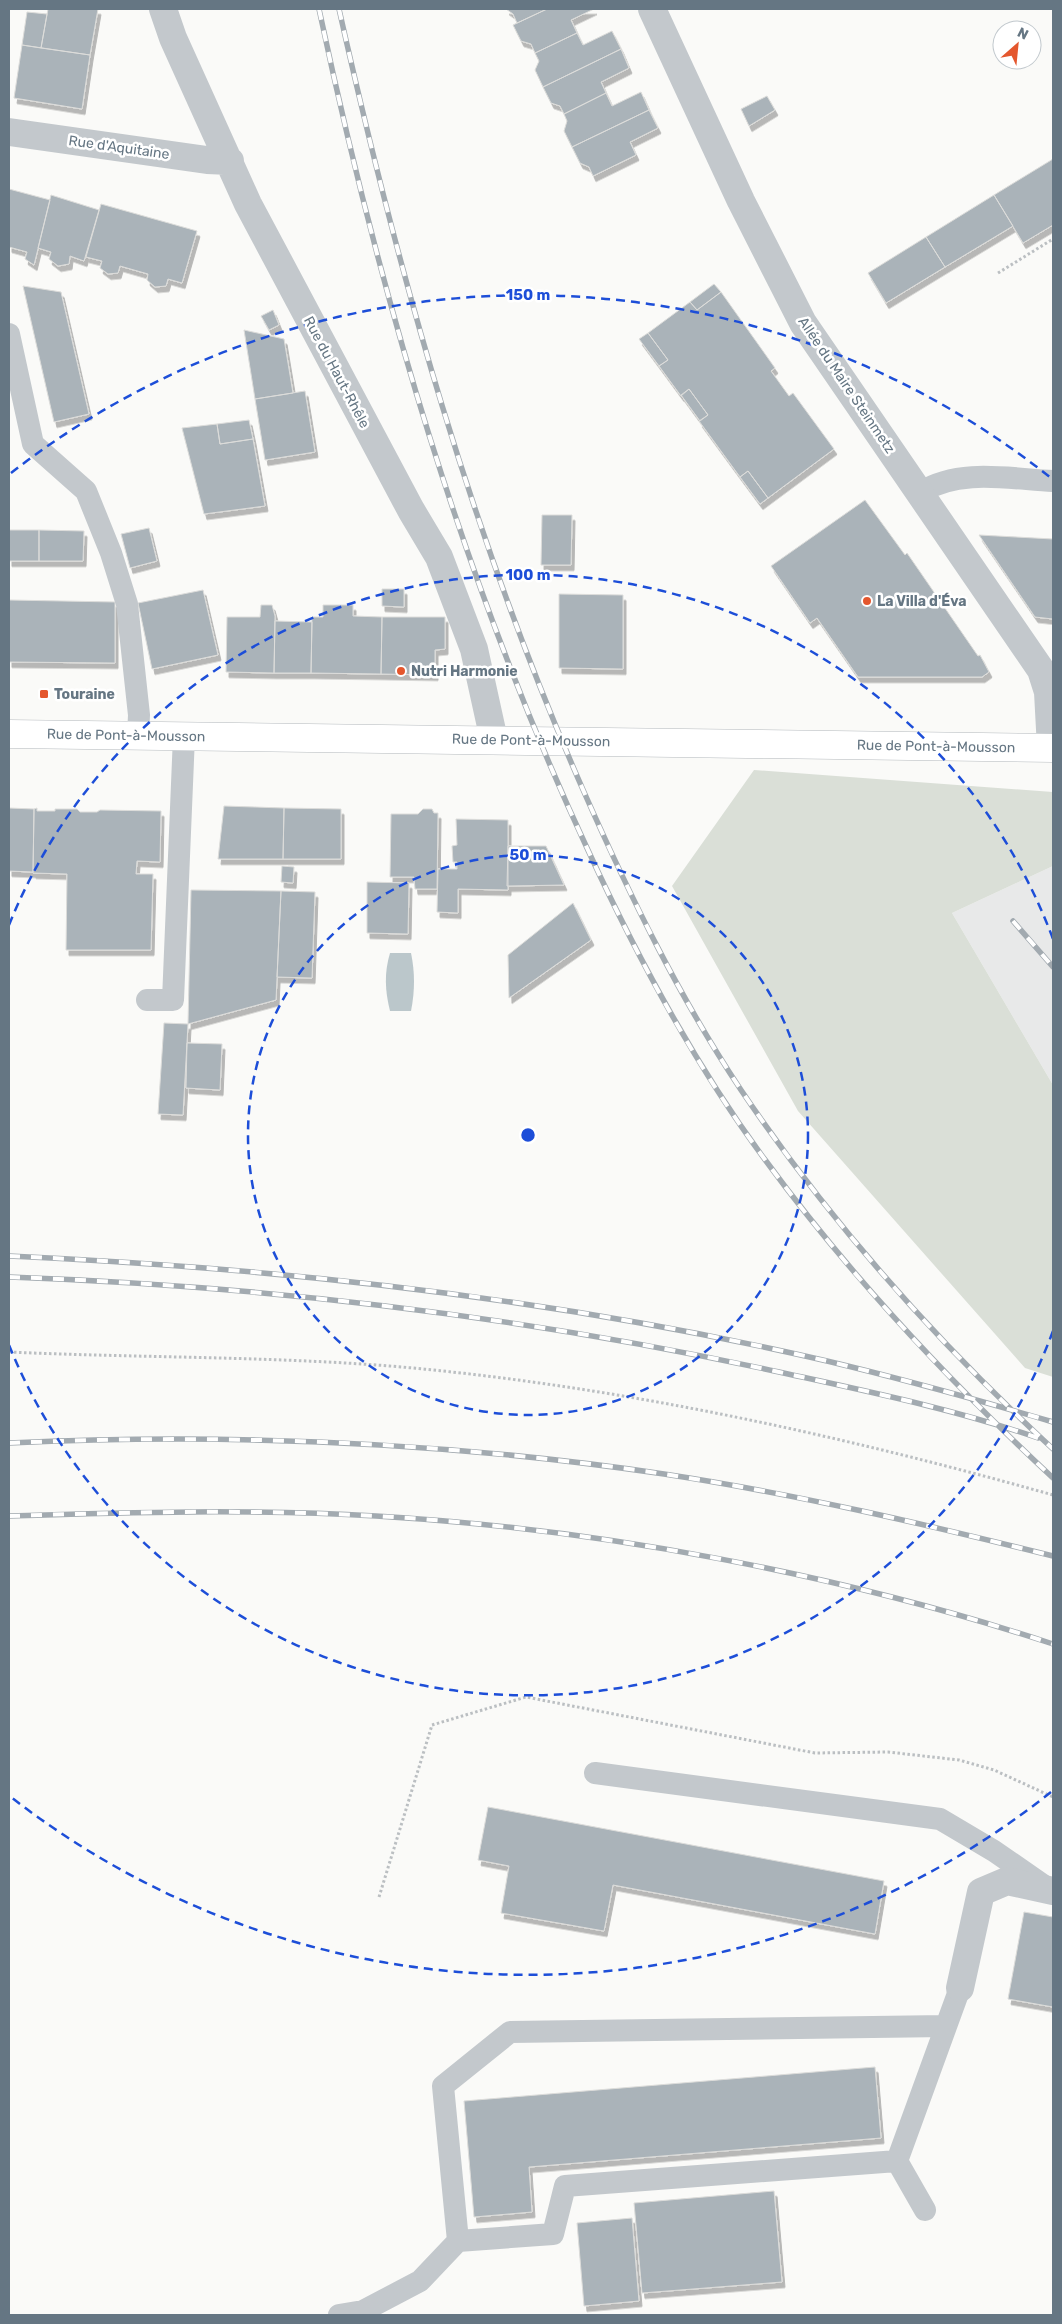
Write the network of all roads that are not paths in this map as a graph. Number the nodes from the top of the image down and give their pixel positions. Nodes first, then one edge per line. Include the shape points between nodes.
1 (163, 9) edge
2 (652, 9) edge
3 (9, 132) edge
4 (230, 161) junction
5 (9, 334) edge
6 (1053, 481) edge
7 (921, 492) junction
8 (9, 734) edge
9 (138, 735) junction
10 (184, 736) junction
11 (494, 740) junction
12 (1052, 748) edge
13 (147, 1000) dead end
14 (595, 1773) dead end
15 (1052, 1890) edge
16 (960, 1988) joint
17 (946, 2026) junction
18 (897, 2161) junction
19 (925, 2210) dead end
20 (458, 2240) junction
21 (339, 2315) edge

1 - 4 street, Rue du Haut-Rhêle via 173,38
2 - 7 street, Allée du Maire Steinmetz via 741,201 803,323
3 - 4 street, Rue d'Aquitaine
4 - 11 street, Rue du Haut-Rhêle via 248,204 438,557 474,649
5 - 9 lane via 33,444 86,491 114,561 127,604 139,706
6 - 7 lane via 967,477 932,485
7 - 12 street, Allée du Maire Steinmetz via 1041,670 1048,692
8 - 9 main road, Rue de Pont-à-Mousson
9 - 10 main road, Rue de Pont-à-Mousson
10 - 11 main road, Rue de Pont-à-Mousson
10 - 13 lane via 174,1000
11 - 12 main road, Rue de Pont-à-Mousson
14 - 15 lane via 940,1819 994,1850
15 - 16 street via 1007,1881 982,1892
16 - 17 lane
17 - 18 lane
17 - 20 lane via 510,2032 443,2086
18 - 19 lane
18 - 20 lane via 564,2186 553,2234
20 - 21 lane via 420,2281 363,2311

